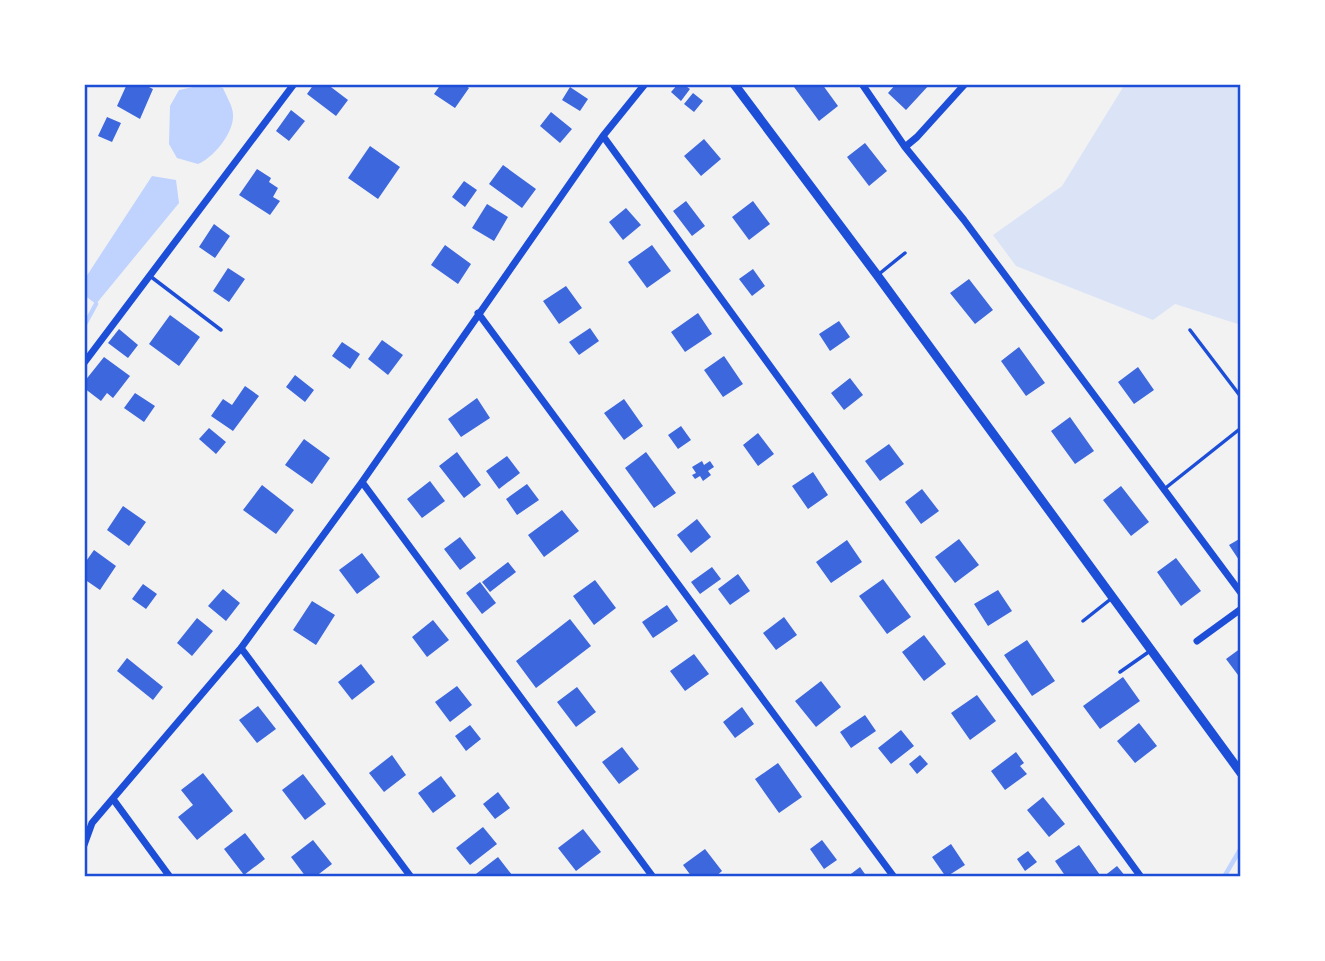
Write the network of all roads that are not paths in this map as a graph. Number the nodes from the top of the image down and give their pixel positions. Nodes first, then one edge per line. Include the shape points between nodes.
1 (294, 84) edge
2 (645, 84) edge
3 (734, 84) edge
4 (862, 84) edge
5 (965, 84) edge
6 (603, 136) junction
7 (905, 147) junction
8 (905, 253) dead end
9 (149, 275) junction
10 (877, 275) junction
11 (478, 313) junction
12 (221, 330) dead end
13 (1190, 330) dead end
14 (84, 363) edge
15 (1241, 397) edge
16 (1241, 428) edge
17 (362, 482) junction
18 (1163, 490) junction
19 (1241, 593) edge
20 (1113, 597) junction
21 (1241, 609) edge
22 (1083, 621) dead end
23 (1197, 642) dead end
24 (241, 648) junction
25 (1151, 650) junction
26 (1120, 672) dead end
27 (1241, 773) edge
28 (113, 799) junction
29 (84, 845) edge
30 (170, 877) edge
31 (411, 877) edge
32 (653, 877) edge
33 (894, 877) edge
34 (1141, 877) edge

1 - 9 street
2 - 6 street
3 - 10 street
4 - 7 street
5 - 7 street
6 - 11 street
6 - 34 street
7 - 18 street
8 - 10 lane
9 - 12 lane
9 - 14 street
10 - 20 street
11 - 17 street
11 - 33 street
13 - 15 lane
16 - 18 lane
17 - 24 street
17 - 32 street
18 - 19 street
20 - 22 lane
20 - 25 street
21 - 23 street
24 - 28 street
24 - 31 street
25 - 26 lane
25 - 27 street
28 - 29 street via 92,822
28 - 30 street

